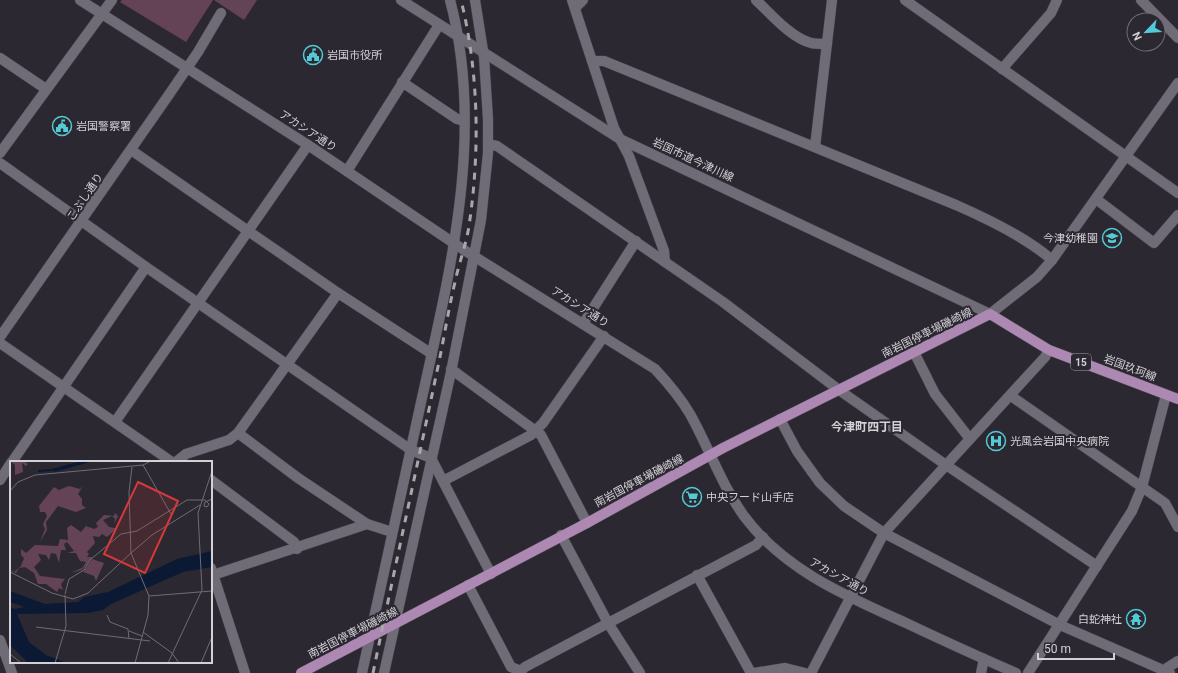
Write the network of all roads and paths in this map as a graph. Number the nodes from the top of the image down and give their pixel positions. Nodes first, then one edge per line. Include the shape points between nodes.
1 (80, 0) edge
2 (112, 0) edge
3 (401, 0) edge
4 (450, 0) edge
5 (475, 0) edge
6 (583, 0) edge
7 (832, 0) edge
8 (905, 0) edge
9 (1057, 0) edge
10 (1141, 0) edge
11 (759, 1) edge
12 (573, 4) edge
13 (221, 13) dead end
14 (101, 14) junction
15 (439, 24) junction
16 (458, 36) junction
17 (1178, 38) edge
18 (827, 44) junction
19 (483, 53) junction
20 (0, 58) edge
21 (592, 61) junction
22 (187, 68) junction
23 (1002, 69) junction
24 (402, 82) junction
25 (1178, 83) edge
26 (46, 89) junction
27 (464, 121) junction
28 (620, 139) junction
29 (488, 144) junction
30 (308, 145) junction
31 (815, 147) junction
32 (132, 150) junction
33 (0, 153) edge
34 (1125, 157) junction
35 (0, 163) edge
36 (347, 171) junction
37 (1178, 193) edge
38 (1096, 199) junction
39 (1178, 215) edge
40 (82, 222) junction
41 (250, 230) junction
42 (636, 242) junction
43 (454, 243) junction
44 (475, 256) junction
45 (1052, 260) junction
46 (665, 262) junction
47 (146, 267) junction
48 (338, 293) junction
49 (198, 302) junction
50 (990, 314) junction
51 (583, 324) junction
52 (604, 336) junction
53 (0, 337) edge
54 (0, 343) edge
55 (1049, 350) junction
56 (914, 352) junction
57 (432, 354) junction
58 (287, 364) junction
59 (451, 369) junction
60 (62, 387) junction
61 (839, 390) junction
62 (1166, 395) junction
63 (1011, 396) junction
64 (1178, 399) edge
65 (780, 419) junction
66 (115, 422) junction
67 (536, 430) junction
68 (238, 433) junction
69 (970, 439) junction
70 (411, 450) junction
71 (709, 455) junction
72 (431, 458) junction
73 (12, 461) edge
74 (179, 461) edge
75 (10, 465) edge
76 (946, 465) junction
77 (0, 480) edge
78 (212, 481) edge
79 (443, 481) junction
80 (1142, 487) junction
81 (587, 522) junction
82 (367, 524) junction
83 (1178, 527) edge
84 (392, 532) junction
85 (884, 532) junction
86 (561, 535) junction
87 (763, 537) junction
88 (297, 549) junction
89 (1097, 566) junction
90 (212, 571) edge
91 (491, 574) junction
92 (697, 575) junction
93 (468, 586) junction
94 (851, 598) junction
95 (608, 623) junction
96 (395, 625) junction
97 (1060, 625) junction
98 (370, 637) junction
99 (0, 640) edge
100 (984, 659) junction
101 (1178, 661) edge
102 (1154, 670) edge
103 (522, 672) edge
104 (1168, 672) edge
105 (12, 673) edge
106 (245, 673) edge
107 (301, 673) edge
108 (362, 673) edge
109 (384, 673) edge
110 (640, 673) edge
111 (751, 673) edge
112 (754, 673) edge
113 (805, 673) edge
114 (811, 673) edge
115 (981, 673) edge
116 (1016, 673) edge
117 (1028, 673) edge

1 - 14 street, アカシア通り
2 - 14 street
3 - 15 street, 岩国市道今津川線
4 - 16 street
5 - 19 street
6 - 12 street
7 - 18 street
8 - 23 street
9 - 23 street via 1051,13
10 - 17 street
11 - 18 street via 801,38 811,43
12 - 21 street
13 - 22 street, こぶし通り
14 - 22 street, アカシア通り
14 - 26 street
15 - 16 street, 岩国市道今津川線
15 - 24 street
16 - 19 street, 岩国市道今津川線
16 - 27 street
18 - 31 street
19 - 28 street, 岩国市道今津川線
19 - 29 street
20 - 26 street
21 - 28 street
21 - 31 street via 604,60
22 - 30 street, アカシア通り
22 - 32 street, こぶし通り
23 - 34 street
24 - 27 street via 457,119
24 - 36 street
25 - 34 street
26 - 33 street
27 - 43 street via 463,172
28 - 46 street via 664,251
28 - 50 street, 岩国市道今津川線
29 - 42 street via 497,146
29 - 44 street via 484,197
30 - 36 street, アカシア通り
30 - 41 street
31 - 45 street via 982,217 1043,252
32 - 40 street, こぶし通り
32 - 41 street
34 - 37 street
34 - 38 street
35 - 40 street
36 - 43 street, アカシア通り
38 - 39 street via 1154,243
38 - 45 street
40 - 47 street
40 - 53 street, こぶし通り
41 - 48 street
41 - 49 street
42 - 46 street
42 - 51 street
43 - 44 street, アカシア通り
43 - 57 street
44 - 51 street, アカシア通り
44 - 59 street
45 - 50 street via 1037,277
46 - 61 street via 723,302
47 - 49 street
47 - 60 street
48 - 57 street
48 - 58 street
49 - 58 street
49 - 66 street
50 - 55 main road, 岩国玖珂線 / 15
50 - 56 main road, 南岩国停車場磯崎線
51 - 52 street, アカシア通り
52 - 67 street via 543,424
52 - 71 street, アカシア通り via 654,369 672,388 690,414
54 - 60 street
55 - 62 main road, 岩国玖珂線 / 15
55 - 63 street
56 - 61 main road, 南岩国停車場磯崎線
56 - 69 street via 935,394
57 - 70 street
58 - 68 street
58 - 70 street
59 - 67 street
59 - 72 street
60 - 66 street
60 - 73 street
61 - 65 main road, 南岩国停車場磯崎線
61 - 76 street
62 - 64 main road, 岩国玖珂線 / 15
62 - 80 street
63 - 69 street
63 - 80 street
65 - 71 main road, 南岩国停車場磯崎線
65 - 85 street via 797,450 820,483 844,506
66 - 74 street
67 - 79 street
67 - 81 street
68 - 74 street via 229,440 186,454
68 - 82 street via 298,478
69 - 76 street
70 - 72 street
70 - 84 street
71 - 81 main road, 南岩国停車場磯崎線
71 - 87 street, アカシア通り via 726,489 745,517
72 - 79 street
72 - 96 street
75 - 77 street
76 - 85 street
76 - 89 street
78 - 88 street via 294,542
79 - 91 street
80 - 83 street via 1165,503
80 - 89 street via 1132,511
81 - 86 main road, 南岩国停車場磯崎線
82 - 84 street
82 - 88 street
84 - 98 street
85 - 94 street
85 - 97 street
86 - 91 main road, 南岩国停車場磯崎線
86 - 95 street
87 - 92 street via 756,545
87 - 94 street, アカシア通り via 807,575
88 - 90 street
89 - 97 street
90 - 106 street
91 - 93 main road, 南岩国停車場磯崎線
92 - 95 street
92 - 111 street
93 - 96 main road, 南岩国停車場磯崎線
93 - 103 street via 511,667
94 - 100 street, アカシア通り
94 - 114 street
95 - 103 street via 525,667
95 - 110 street
96 - 98 main road, 南岩国停車場磯崎線
96 - 109 street
97 - 102 street
97 - 117 street
98 - 107 main road, 南岩国停車場磯崎線
98 - 108 street
99 - 105 street
100 - 115 street
100 - 116 street, アカシア通り
101 - 104 street via 1167,668
102 - 104 street
112 - 113 street via 785,668

